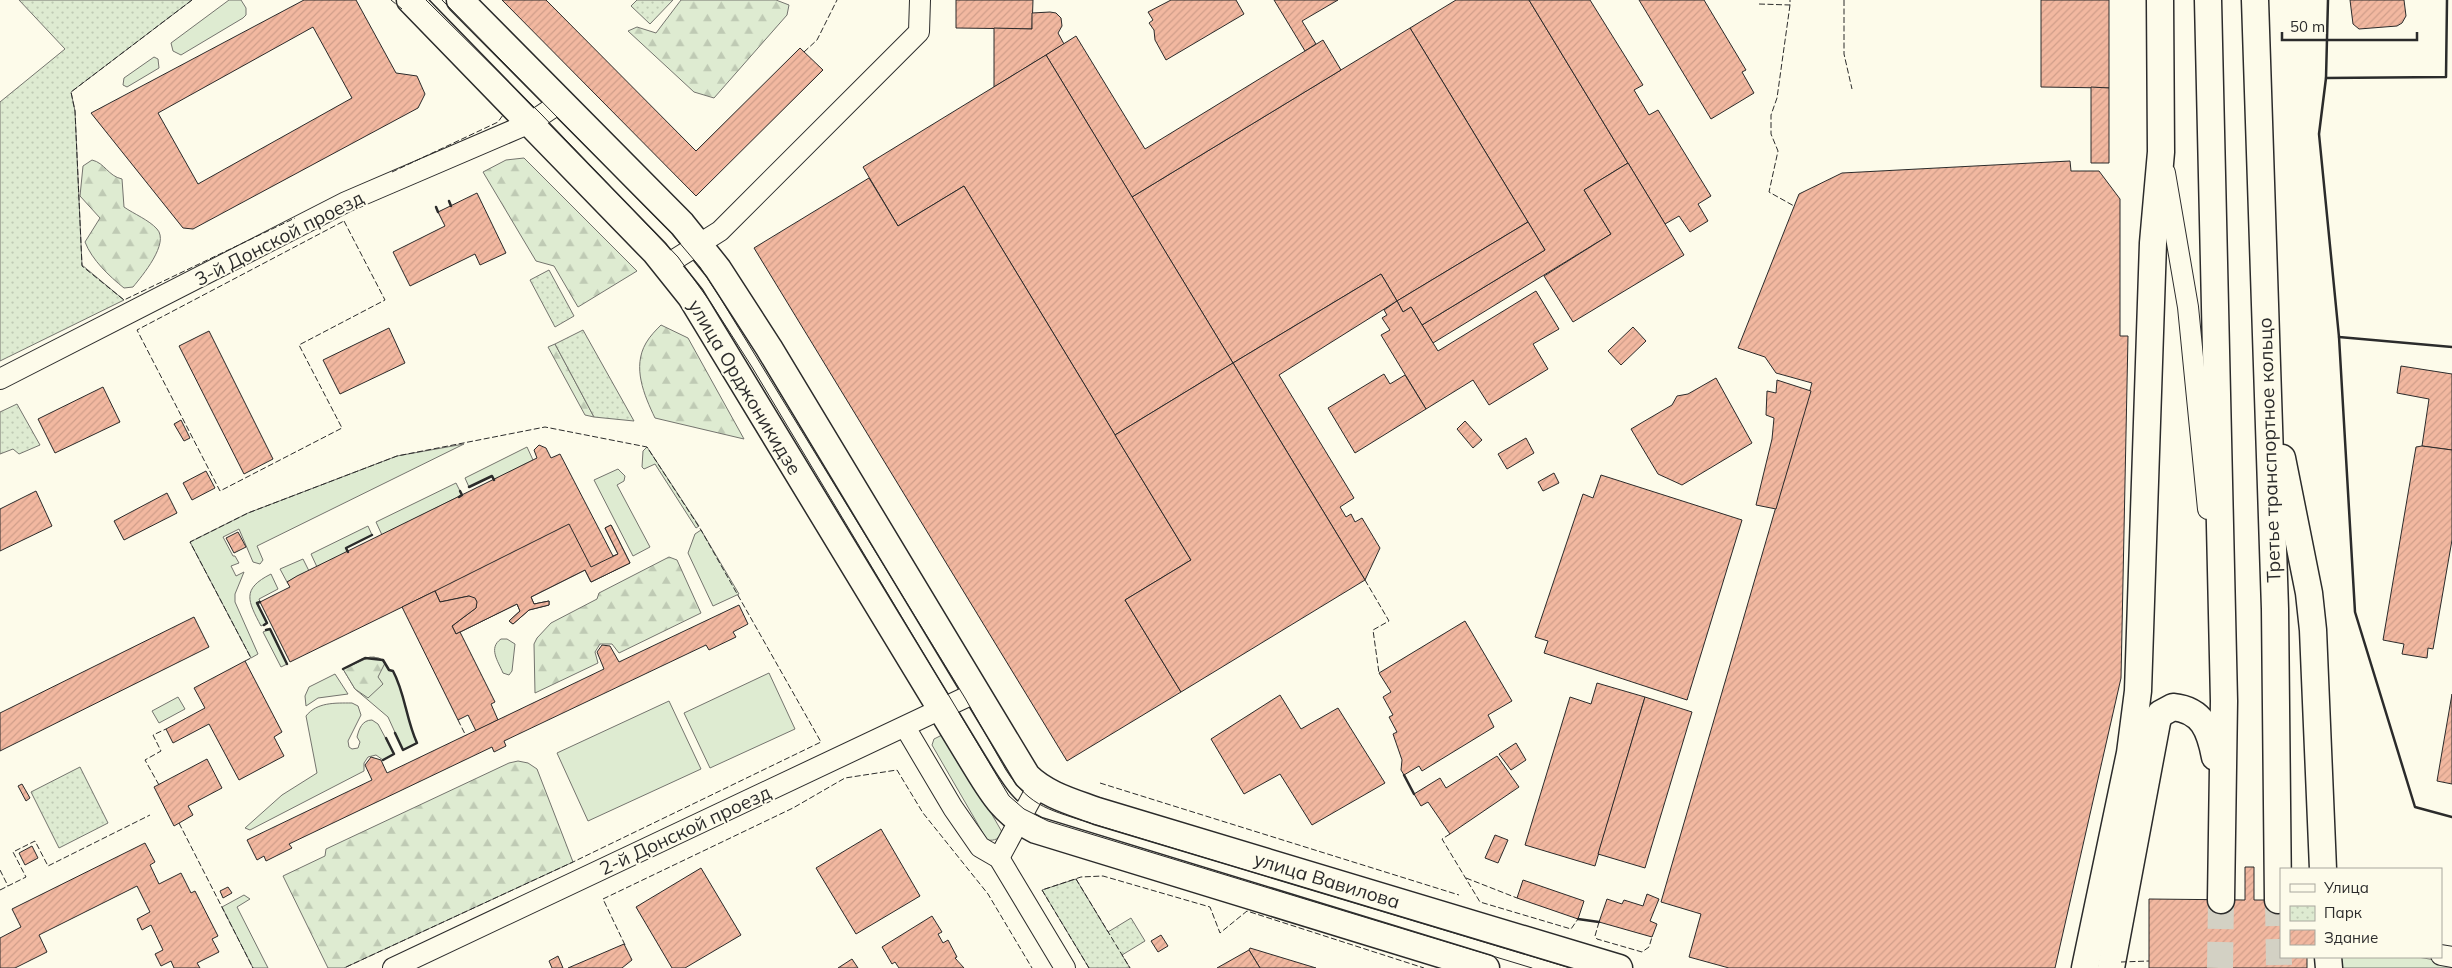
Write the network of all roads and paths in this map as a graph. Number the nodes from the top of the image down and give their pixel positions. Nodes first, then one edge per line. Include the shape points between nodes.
1 (410, 0) edge
2 (460, 0) edge
3 (920, 0) edge
4 (2160, 0) edge
5 (2208, 0) edge
6 (2254, 0) edge
7 (561, 102) junction
8 (530, 123) junction
9 (2162, 152) junction
10 (700, 244) junction
11 (666, 265) junction
12 (0, 379) edge
13 (2266, 382) junction
14 (2223, 660) junction
15 (977, 692) junction
16 (941, 710) junction
17 (904, 727) junction
18 (1038, 786) junction
19 (1019, 821) junction
20 (2320, 821) junction
21 (2222, 834) junction
22 (999, 858) junction
23 (2323, 868) edge
24 (2330, 868) edge
25 (2221, 900) tunnel mouth
26 (2278, 900) dead end
27 (1469, 922) junction
28 (1457, 959) junction
29 (393, 968) edge
30 (1065, 968) edge
31 (1486, 968) edge
32 (1619, 968) edge
33 (2085, 968) edge
34 (2111, 968) edge

1 - 8 main road, улица Орджоникидзе
2 - 7 main road, улица Орджоникидзе
3 - 10 street via 919,32 720,231
4 - 9 main road
5 - 14 main road
6 - 13 main road, Третье транспортное кольцо
7 - 8 street, 3-й Донской проезд
7 - 10 main road, улица Орджоникидзе
8 - 11 main road, улица Орджоникидзе
8 - 12 street, 3-й Донской проезд via 346,202
9 - 14 street via 2193,351
9 - 33 main road via 2154,243 2138,691 2130,753
10 - 11 street
10 - 15 main road, улица Орджоникидзе via 734,290
11 - 16 main road, улица Орджоникидзе via 691,297
13 - 20 main road via 2309,592
13 - 26 main road, Третье транспортное кольцо via 2274,610
14 - 21 main road
15 - 16 street, 2-й Донской проезд
15 - 18 main road, улица Орджоникидзе via 1027,776
16 - 17 street, 2-й Донской проезд
16 - 19 main road, улица Орджоникидзе via 998,801
17 - 22 street via 952,808 980,847
17 - 29 street, 2-й Донской проезд
18 - 19 street
18 - 27 main road, улица Вавилова via 1097,811
19 - 22 street
19 - 28 main road, улица Вавилова via 1054,836
20 - 23 main road
20 - 24 street
21 - 25 main road
21 - 34 main road via 2215,757 2206,725 2190,711 2173,707 2166,710 2157,722
22 - 30 street
27 - 28 main road
27 - 32 main road, улица Вавилова
28 - 31 main road, улица Вавилова

